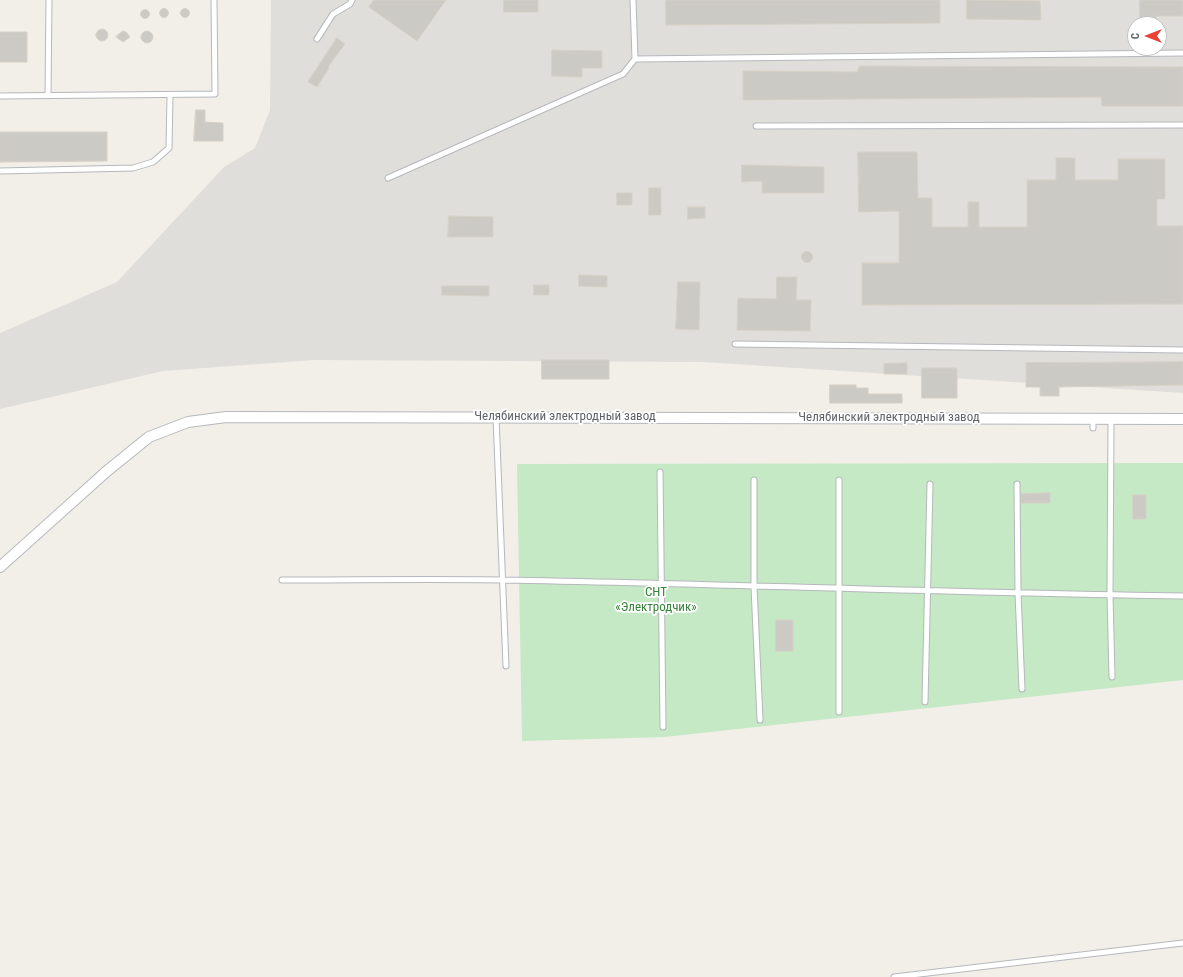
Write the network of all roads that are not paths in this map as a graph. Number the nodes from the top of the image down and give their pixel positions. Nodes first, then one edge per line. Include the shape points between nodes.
1 (49, 0) edge
2 (214, 0) edge
3 (352, 0) edge
4 (632, 0) edge
5 (317, 39) dead end
6 (1183, 53) edge
7 (635, 59) junction
8 (170, 95) junction
9 (0, 96) edge
10 (48, 96) junction
11 (1183, 125) edge
12 (756, 126) dead end
13 (0, 171) edge
14 (388, 178) dead end
15 (735, 344) dead end
16 (1183, 350) edge
17 (496, 417) junction
18 (1111, 418) junction
19 (1183, 419) edge
20 (660, 472) dead end
21 (754, 480) dead end
22 (840, 480) dead end
23 (930, 484) dead end
24 (1017, 484) dead end
25 (0, 567) edge
26 (282, 580) dead end
27 (503, 580) junction
28 (661, 584) junction
29 (754, 587) junction
30 (839, 587) junction
31 (928, 590) junction
32 (1018, 593) junction
33 (1110, 595) junction
34 (1183, 596) edge
35 (506, 666) dead end
36 (1112, 677) dead end
37 (1022, 689) dead end
38 (925, 702) dead end
39 (840, 712) dead end
40 (760, 720) dead end
41 (663, 727) dead end
42 (1183, 943) edge
43 (894, 977) edge

1 - 10 lane
2 - 8 lane via 215,94
3 - 5 lane via 350,4 333,14
4 - 7 lane
6 - 7 lane
7 - 14 lane via 623,74
8 - 10 lane
8 - 13 lane via 169,148 153,162 133,168
9 - 10 lane
11 - 12 lane
15 - 16 lane
17 - 18 street, Челябинский электродный завод via 1093,423
17 - 25 street, Челябинский электродный завод via 226,417 188,422 149,437
17 - 27 lane
18 - 19 street, Челябинский электродный завод
18 - 33 lane
20 - 28 lane
21 - 29 lane
22 - 30 lane
23 - 31 lane
24 - 32 lane
26 - 27 lane
27 - 28 lane
27 - 35 lane
28 - 29 lane
28 - 41 lane
29 - 30 lane
29 - 40 lane
30 - 31 lane
30 - 39 lane
31 - 32 lane
31 - 38 lane
32 - 33 lane
32 - 37 lane
33 - 34 lane
33 - 36 lane
42 - 43 lane

